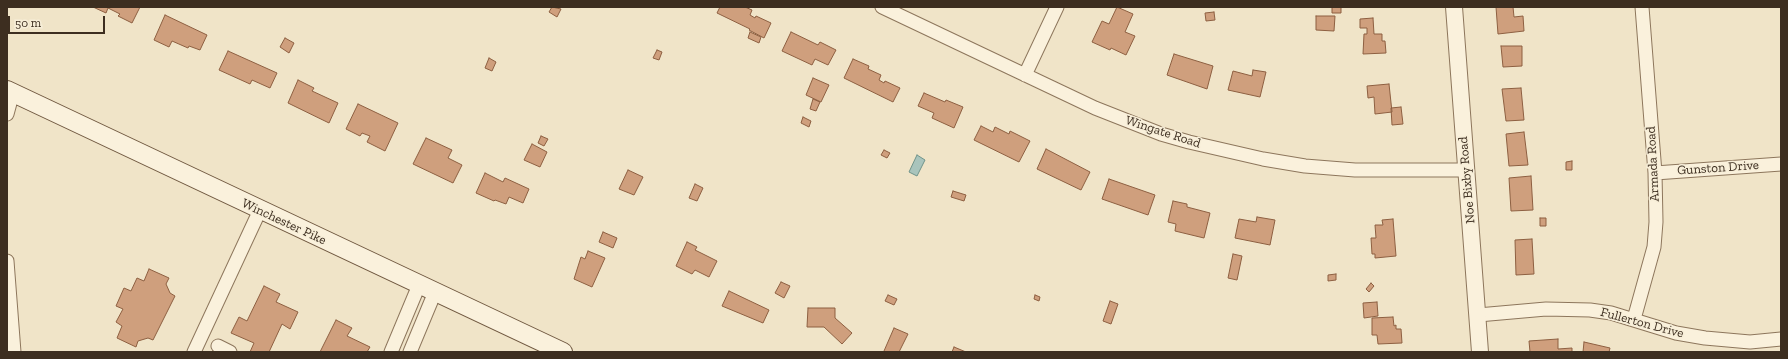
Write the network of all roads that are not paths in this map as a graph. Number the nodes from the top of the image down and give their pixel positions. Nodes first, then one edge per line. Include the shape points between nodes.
1 (882, 7) edge
2 (1057, 7) edge
3 (1454, 7) edge
4 (1642, 7) edge
5 (1025, 75) junction
6 (10, 91) edge
7 (7, 114) edge
8 (1781, 164) edge
9 (1466, 170) junction
10 (1655, 173) junction
11 (260, 210) junction
12 (7, 261) edge
13 (427, 288) junction
14 (1478, 315) junction
15 (1634, 319) junction
16 (1781, 339) edge
17 (218, 346) dead end
18 (14, 352) edge
19 (194, 352) edge
20 (230, 352) edge
21 (391, 352) edge
22 (410, 352) edge
23 (562, 352) edge
24 (1480, 352) edge

1 - 5 street, Wingate Road
2 - 5 street
3 - 9 street, Noe Bixby Road
4 - 10 street, Armada Road
5 - 9 street, Wingate Road via 1095,108 1155,131 1227,152 1305,166 1355,170
6 - 7 street
6 - 11 main road, Winchester Pike
8 - 10 street, Gunston Drive
9 - 14 street, Noe Bixby Road
10 - 15 street, Armada Road via 1654,248
11 - 13 main road, Winchester Pike
11 - 19 street
12 - 18 street
13 - 21 street
13 - 22 street
13 - 23 main road, Winchester Pike
14 - 15 street, Fullerton Drive via 1546,309 1590,310
14 - 24 street, Noe Bixby Road
15 - 16 street, Fullerton Drive via 1676,333 1704,338 1750,342
17 - 20 street

